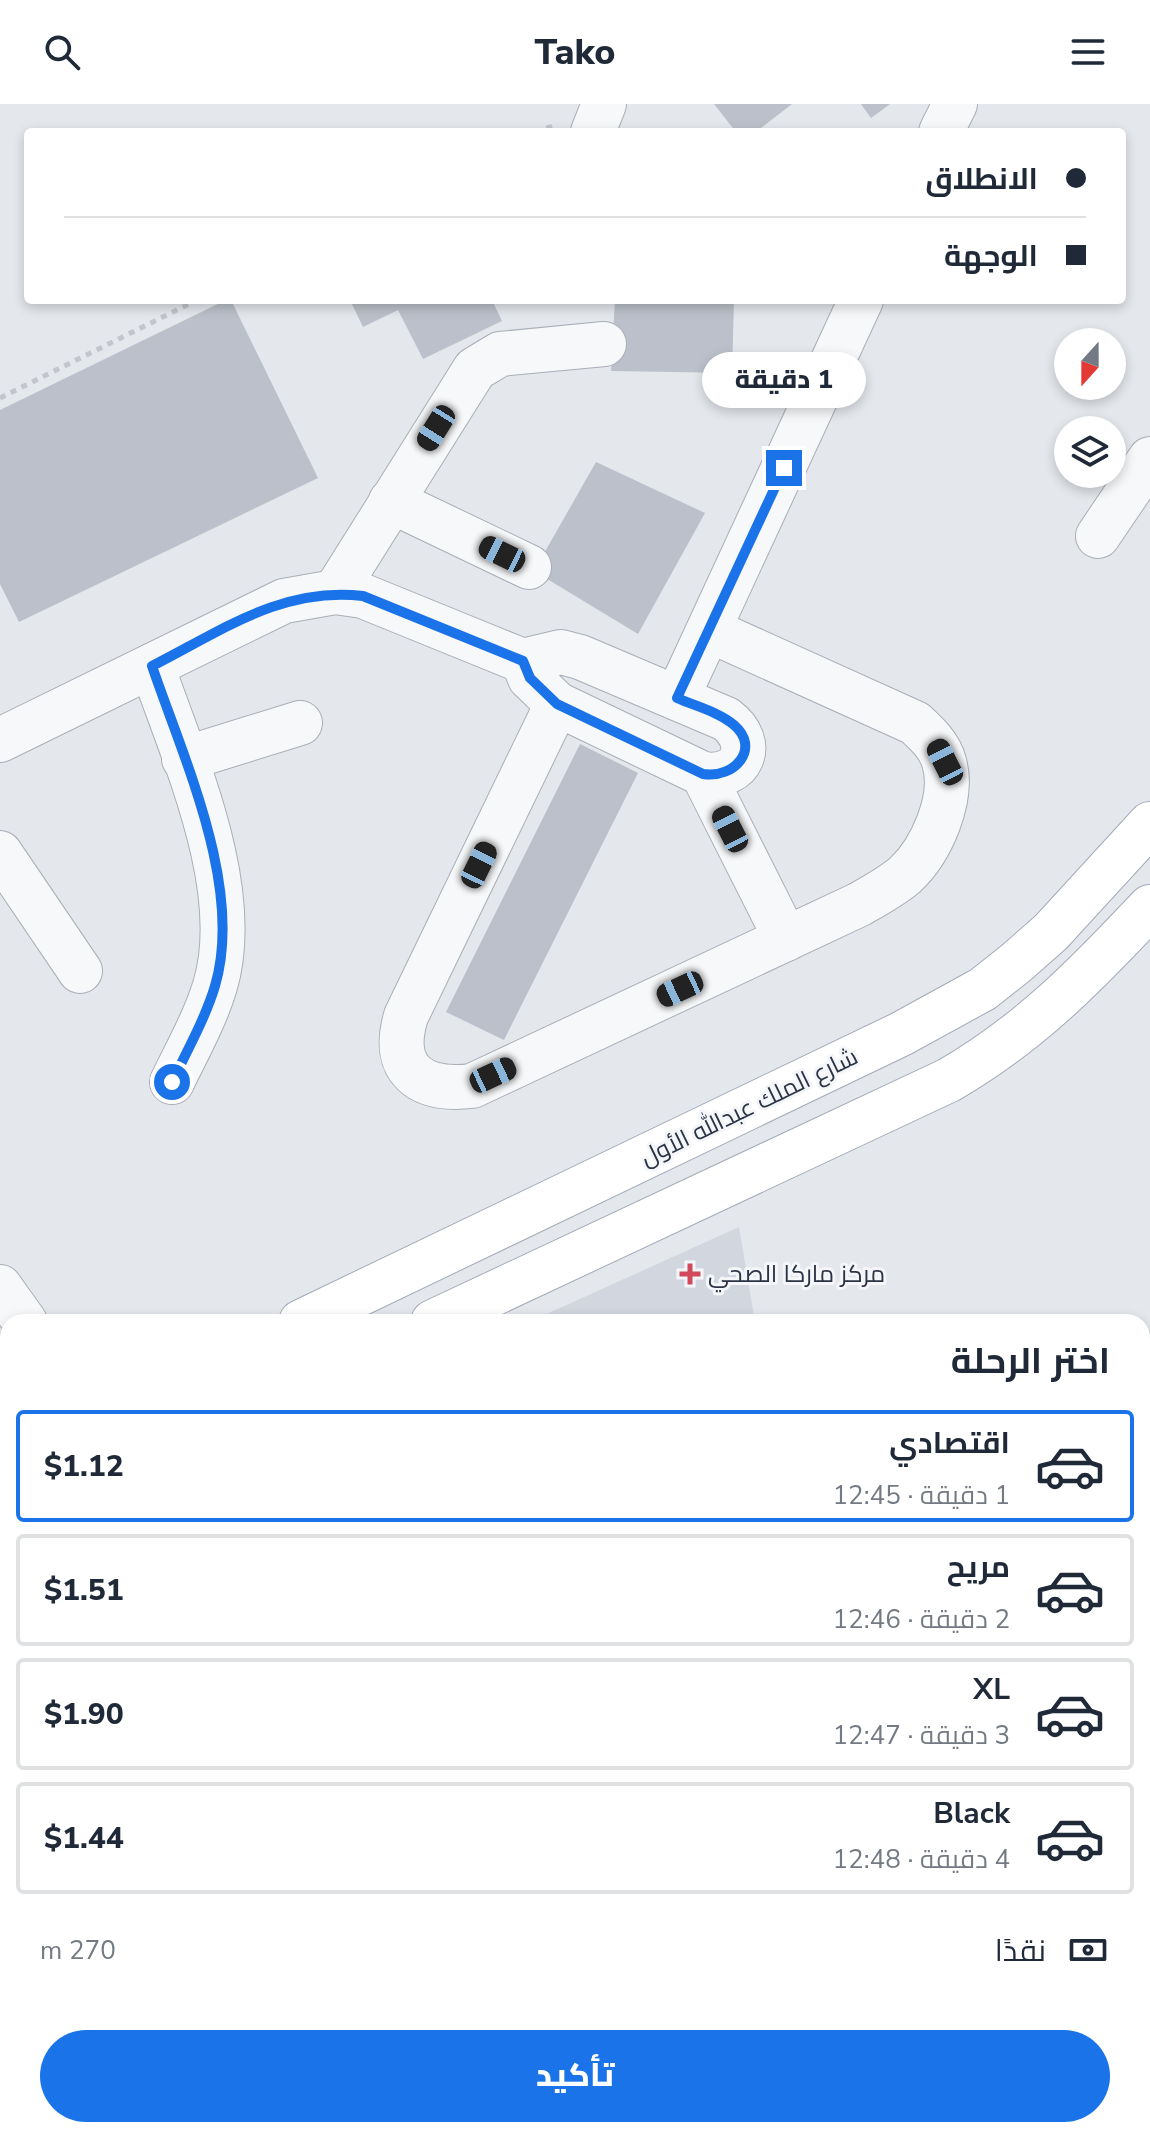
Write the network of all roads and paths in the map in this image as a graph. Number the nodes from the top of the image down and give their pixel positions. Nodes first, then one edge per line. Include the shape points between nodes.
1 (604, 104) edge
2 (955, 104) edge
3 (595, 128) edge
4 (943, 128) edge
5 (189, 304) edge
6 (859, 304) edge
7 (604, 344) dead end
8 (0, 398) edge
9 (1150, 459) edge
10 (391, 501) junction
11 (1098, 536) dead end
12 (529, 567) dead end
13 (335, 592) junction
14 (709, 630) junction
15 (523, 661) junction
16 (152, 666) junction
17 (677, 698) junction
18 (557, 704) junction
19 (300, 723) dead end
20 (0, 740) edge
21 (184, 759) junction
22 (703, 774) junction
23 (1150, 824) edge
24 (0, 853) edge
25 (1150, 907) edge
26 (786, 939) junction
27 (80, 971) dead end
28 (172, 1082) dead end
29 (0, 1287) edge
30 (19, 1314) edge
31 (318, 1314) edge
32 (450, 1314) edge

1 - 3 street
2 - 4 street
5 - 8 path
6 - 14 street
7 - 10 street via 500,354 487,360 466,379
9 - 11 street
10 - 12 street
10 - 13 street
13 - 15 street via 390,604
13 - 16 street via 284,601
14 - 17 street
14 - 26 street via 915,723 934,741 945,762 937,826 906,874 858,905
15 - 17 street via 561,652
15 - 18 street via 530,678
16 - 20 street
16 - 21 street
17 - 22 street via 726,719 744,742 733,770 720,777
18 - 22 street
18 - 26 street via 406,1016 401,1054 410,1071 439,1086 472,1086
19 - 21 street
21 - 28 street via 222,891 224,939 215,986
22 - 26 street
23 - 31 main road, شارع الملك عبدالله الأول via 1051,932 983,989 901,1034
24 - 27 street
25 - 32 main road via 1039,1019 949,1080
29 - 30 street

